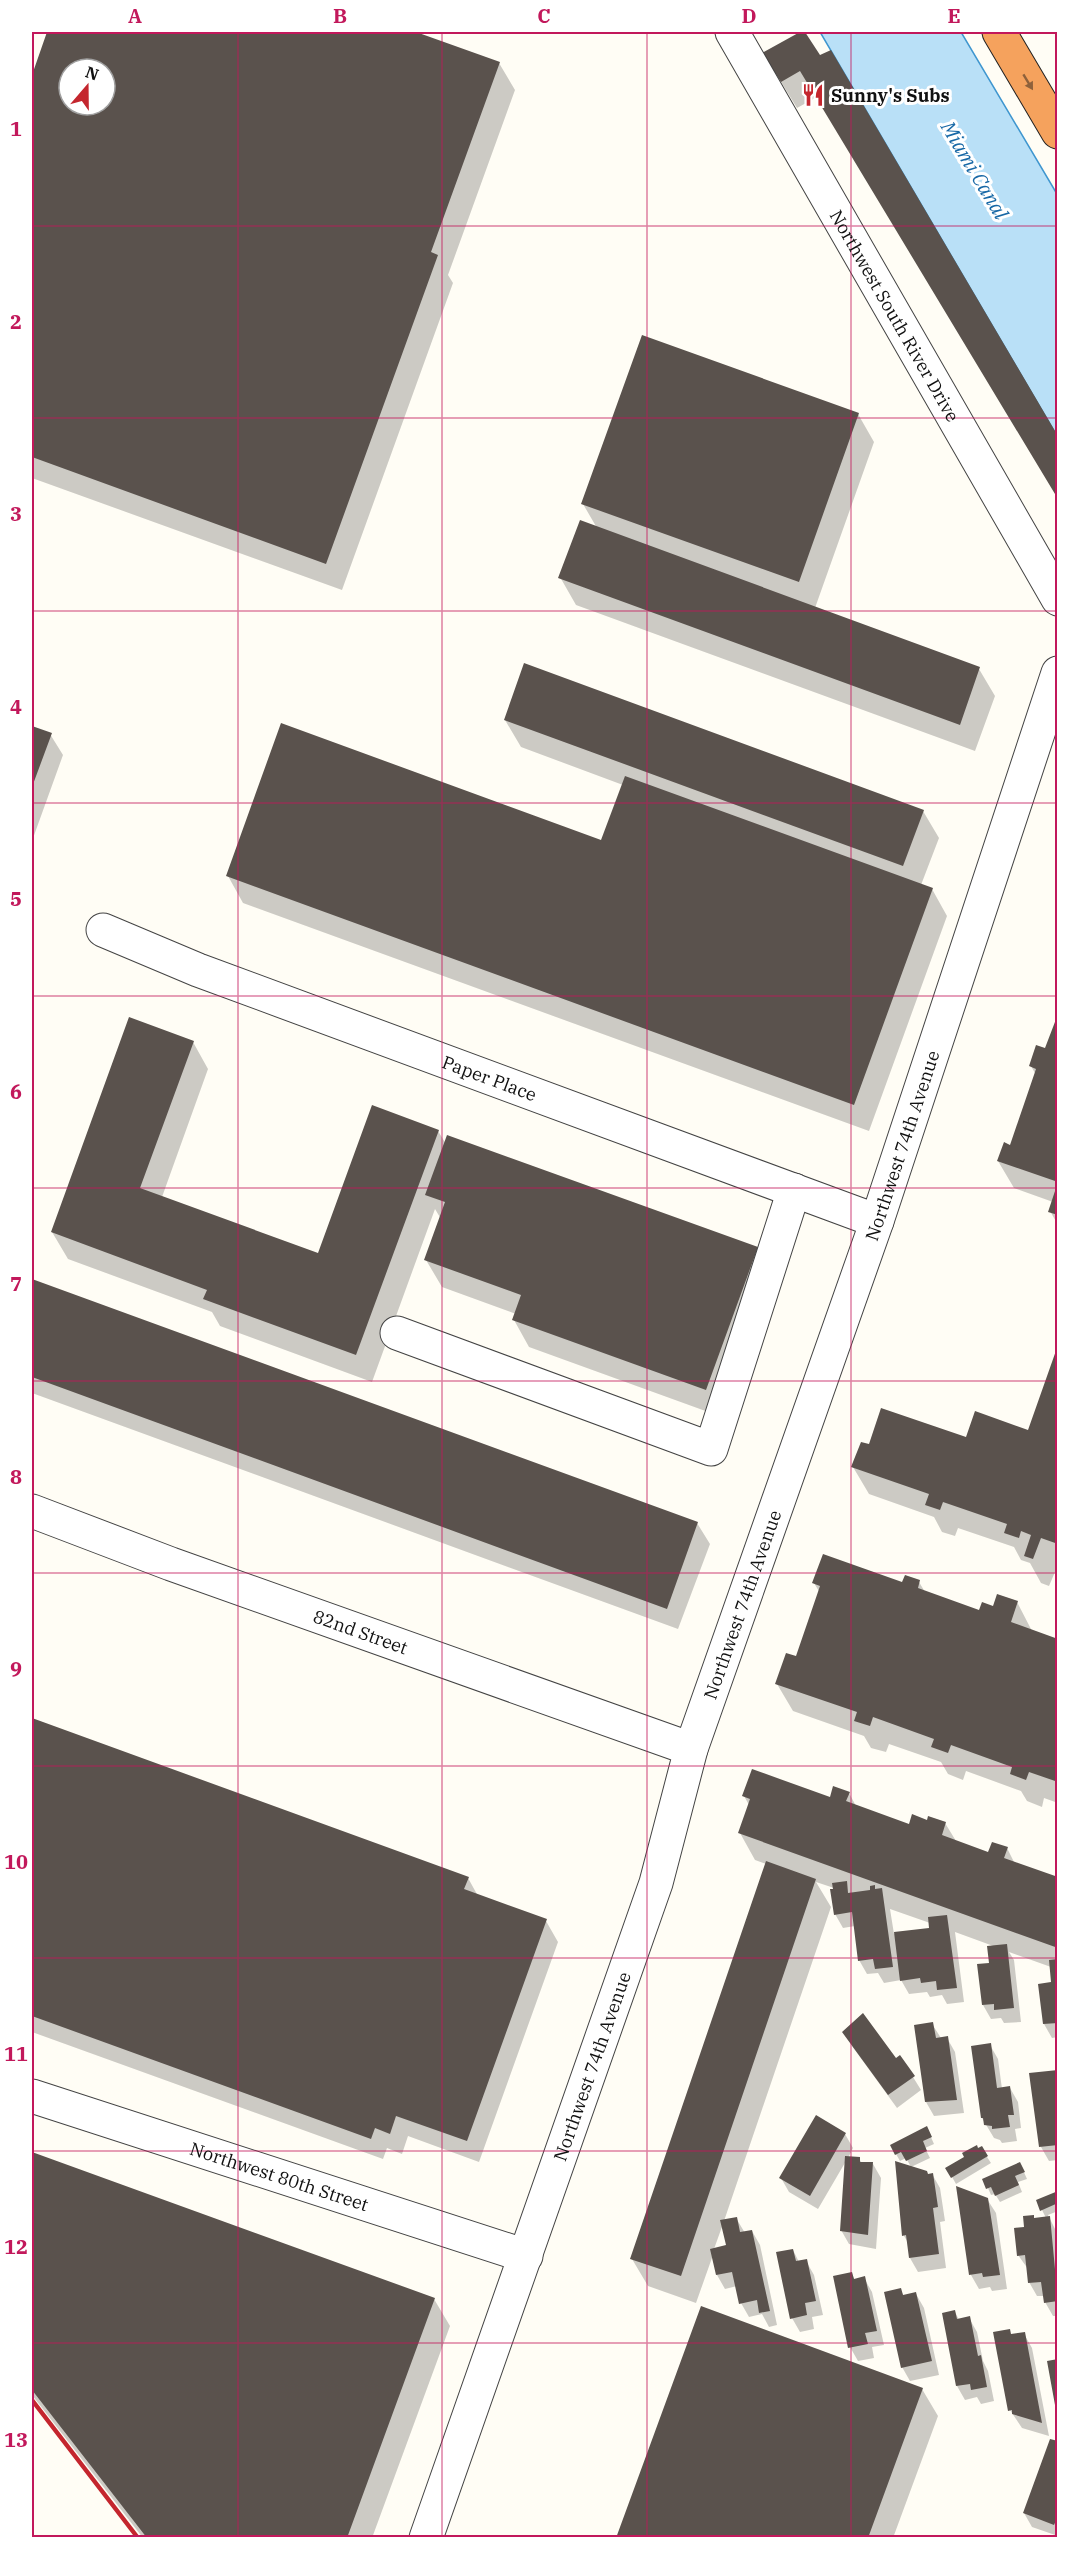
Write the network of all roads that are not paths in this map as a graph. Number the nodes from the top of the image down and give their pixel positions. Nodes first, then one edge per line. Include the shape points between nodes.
1 (732, 32) edge
2 (999, 32) edge
3 (1058, 132) edge
4 (1058, 599) edge
5 (1058, 673) edge
6 (103, 930) dead end
7 (794, 1190) junction
8 (877, 1221) junction
9 (397, 1333) dead end
10 (32, 1511) edge
11 (691, 1749) junction
12 (32, 2096) edge
13 (526, 2256) junction
14 (426, 2538) edge

1 - 4 street, Northwest South River Drive
2 -> 3 highway
5 - 8 street, Northwest 74th Avenue
6 - 7 street, Paper Place via 198,970
7 - 8 street, Paper Place
7 - 9 street via 711,1449
8 - 11 street, Northwest 74th Avenue
10 - 11 street, 82nd Street
11 - 13 street, Northwest 74th Avenue via 656,1882
12 - 13 street, Northwest 80th Street
13 - 14 street, Northwest 74th Avenue

